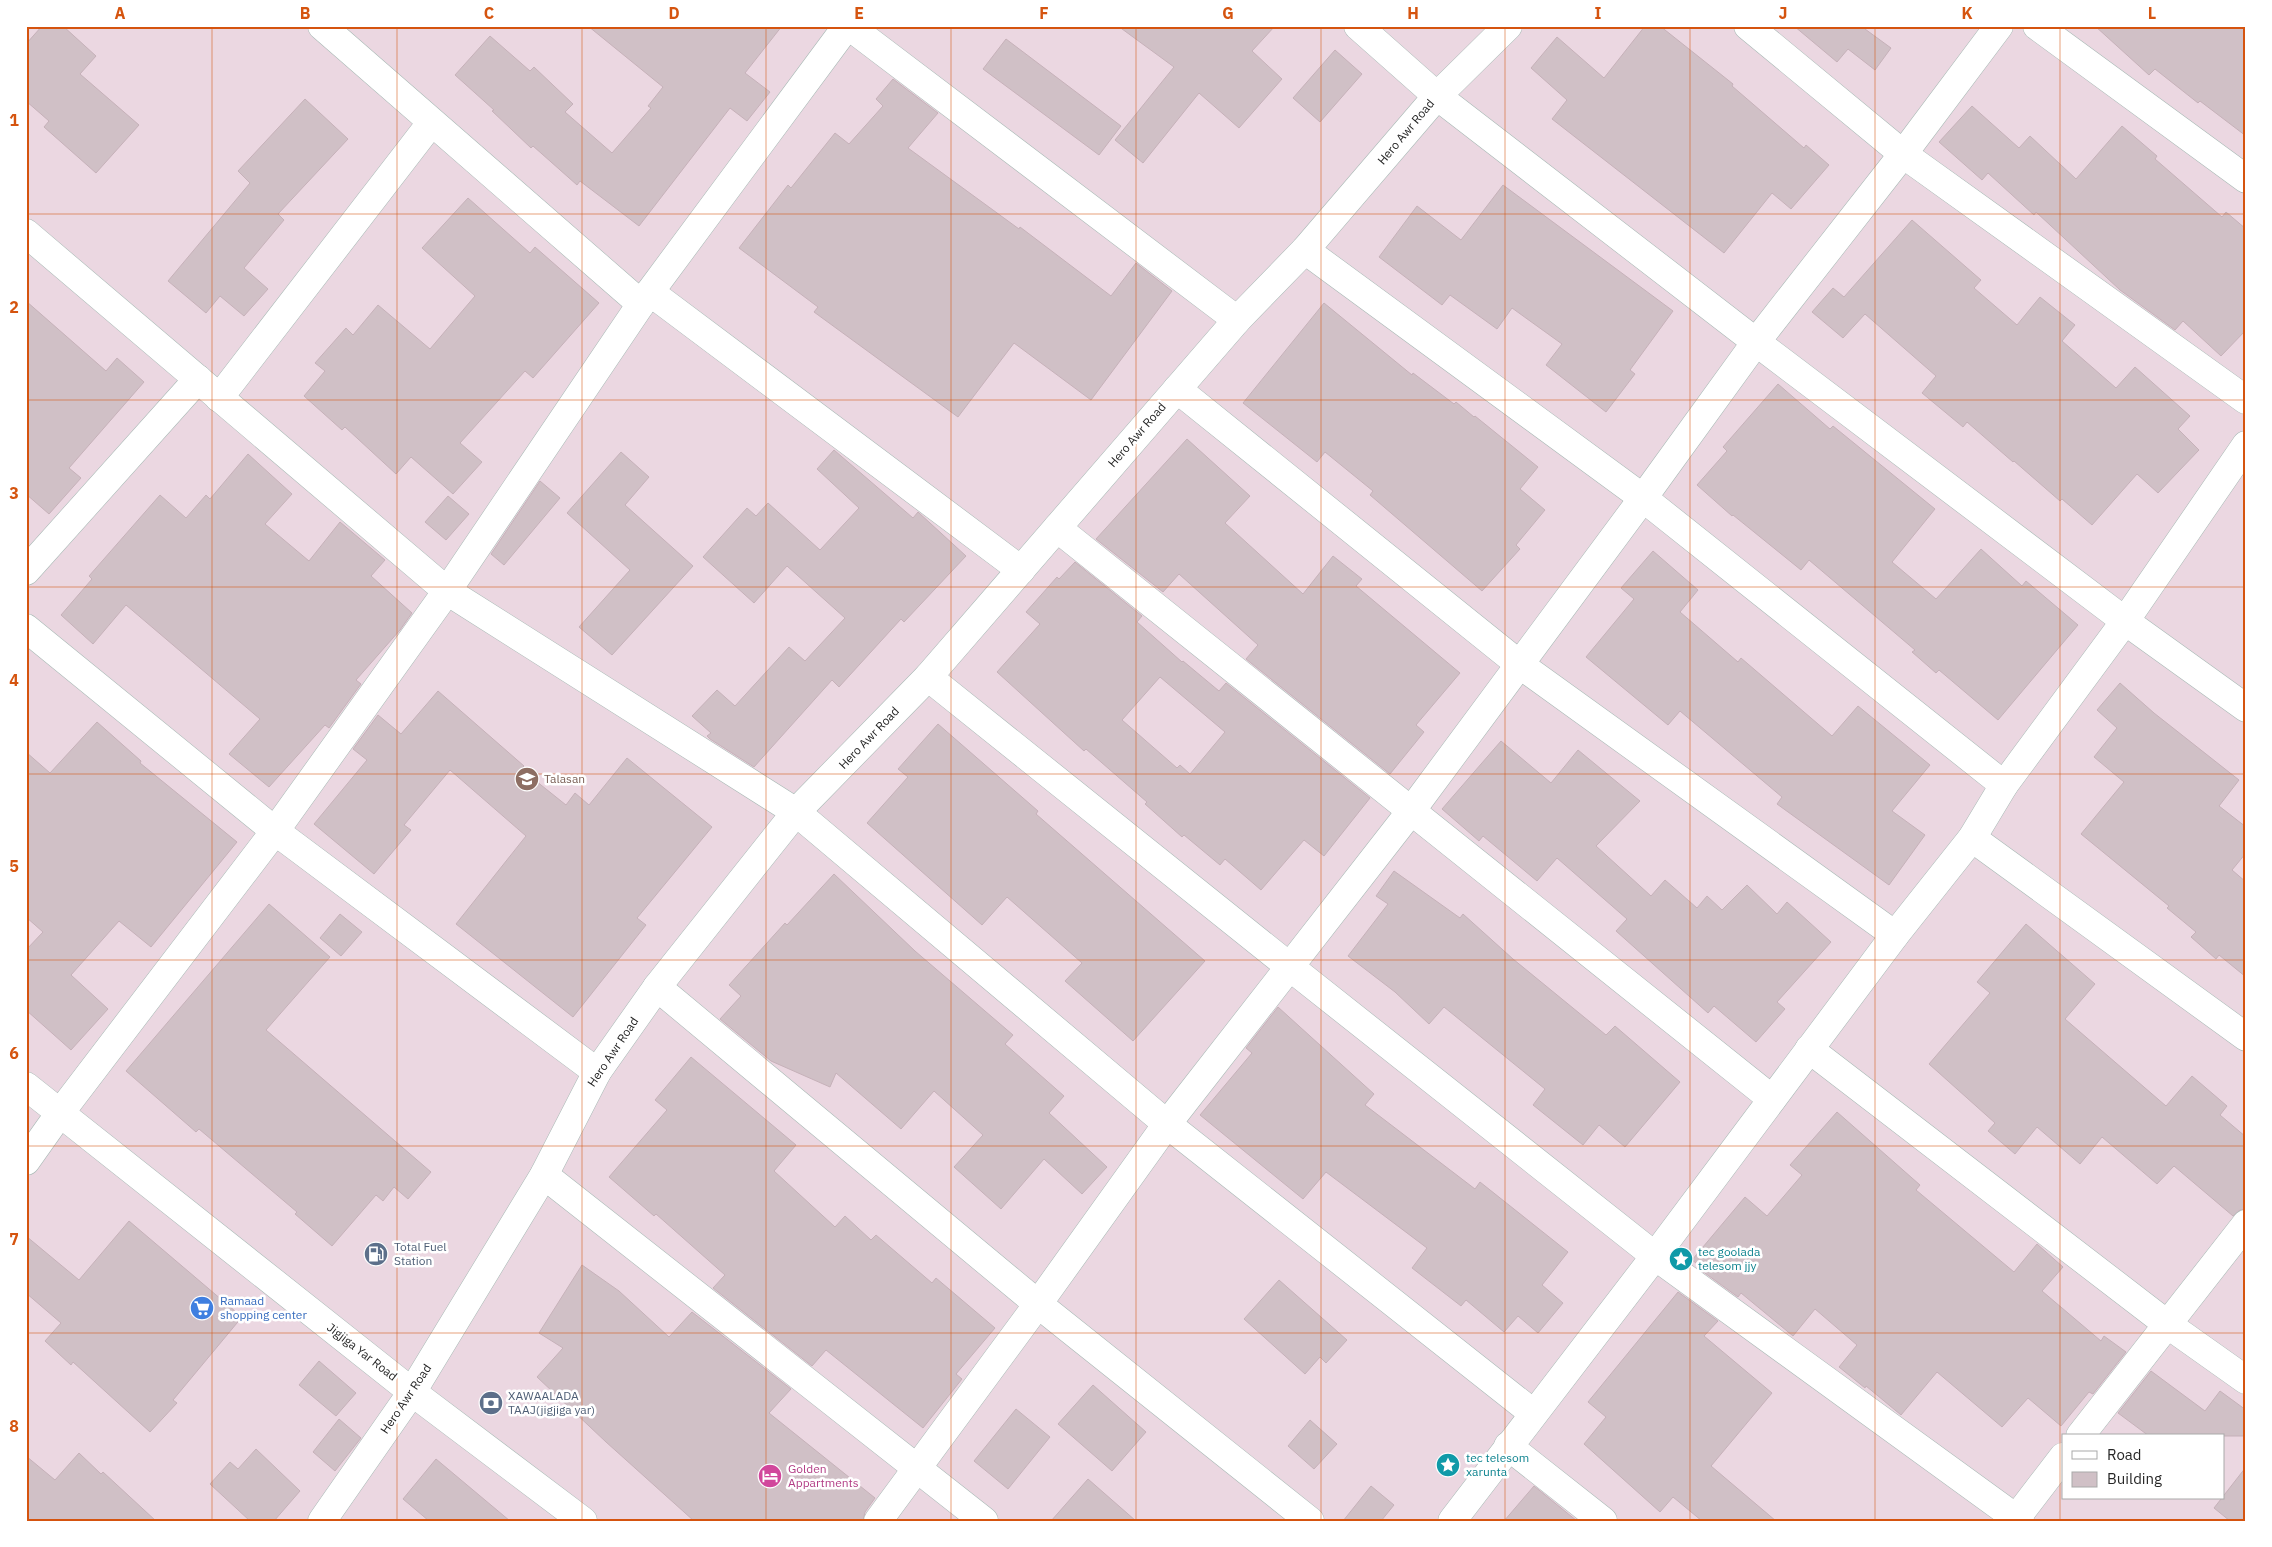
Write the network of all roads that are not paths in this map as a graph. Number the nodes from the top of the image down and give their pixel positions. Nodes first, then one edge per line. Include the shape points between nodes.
1 (322, 26) edge
2 (848, 26) edge
3 (1358, 26) edge
4 (1508, 26) edge
5 (1748, 26) edge
6 (1999, 26) edge
7 (2037, 26) edge
8 (1437, 96) junction
9 (431, 123) junction
10 (1902, 154) junction
11 (2246, 179) edge
12 (26, 233) edge
13 (1305, 250) junction
14 (645, 298) junction
15 (1237, 320) junction
16 (1756, 342) junction
17 (198, 379) junction
18 (1177, 389) junction
19 (219, 398) junction
20 (2246, 400) edge
21 (2246, 445) edge
22 (1643, 498) junction
23 (1057, 528) junction
24 (1021, 570) junction
25 (26, 571) edge
26 (447, 591) junction
27 (2126, 621) junction
28 (26, 628) edge
29 (1519, 664) junction
30 (928, 677) junction
31 (2246, 708) edge
32 (2004, 786) junction
33 (1411, 811) junction
34 (796, 812) junction
35 (276, 831) junction
36 (1972, 838) junction
37 (1895, 935) junction
38 (1290, 967) junction
39 (657, 987) junction
40 (2246, 1038) edge
41 (1809, 1049) junction
42 (597, 1072) junction
43 (26, 1086) edge
44 (1772, 1099) junction
45 (60, 1113) junction
46 (1167, 1124) junction
47 (26, 1161) edge
48 (544, 1175) junction
49 (2246, 1224) edge
50 (1655, 1256) junction
51 (1038, 1304) junction
52 (2167, 1324) junction
53 (2246, 1380) edge
54 (412, 1392) junction
55 (1533, 1413) junction
56 (2082, 1434) edge
57 (1508, 1446) junction
58 (2062, 1459) edge
59 (916, 1469) junction
60 (2017, 1520) edge
61 (322, 1521) edge
62 (583, 1521) edge
63 (878, 1521) edge
64 (984, 1521) edge
65 (1310, 1521) edge
66 (1452, 1521) edge
67 (1603, 1521) edge

1 - 9 street
2 - 14 street
2 - 15 street
3 - 8 street
4 - 8 street, Hero Awr Road
5 - 10 street
6 - 10 street
7 - 11 street
8 - 13 street, Hero Awr Road
8 - 16 street
9 - 14 street
9 - 19 street
10 - 16 street
10 - 20 street
12 - 17 street
13 - 15 street, Hero Awr Road
13 - 22 street
14 - 24 street
14 - 26 street
15 - 18 street, Hero Awr Road
16 - 22 street
16 - 27 street
17 - 19 street
17 - 25 street
18 - 23 street, Hero Awr Road
18 - 29 street
19 - 26 street
21 - 27 street
22 - 29 street
22 - 32 street
23 - 24 street, Hero Awr Road
23 - 33 street
24 - 30 street, Hero Awr Road
26 - 34 street
26 - 35 street
27 - 31 street
27 - 32 street
28 - 35 street
29 - 33 street
29 - 37 street
30 - 34 street, Hero Awr Road
30 - 38 street
32 - 36 street
33 - 38 street
33 - 44 street
34 - 39 street, Hero Awr Road
34 - 46 street
35 - 42 street
35 - 45 street
36 - 37 street
36 - 40 street
37 - 41 street
38 - 46 street
38 - 50 street
39 - 42 street, Hero Awr Road
39 - 51 street
41 - 44 street
41 - 52 street
42 - 48 street, Hero Awr Road
43 - 45 street, Jigjiga Yar Road
44 - 50 street
45 - 47 street
45 - 54 street, Jigjiga Yar Road
46 - 51 street
46 - 55 street
48 - 54 street, Hero Awr Road
48 - 59 street
49 - 52 street
50 - 55 street
50 - 60 street
51 - 59 street
51 - 65 street
52 - 53 street
52 - 56 street
54 - 61 street, Hero Awr Road
54 - 62 street, Jigjiga Yar Road
55 - 57 street
57 - 66 street
57 - 67 street
58 - 60 street
59 - 63 street
59 - 64 street

